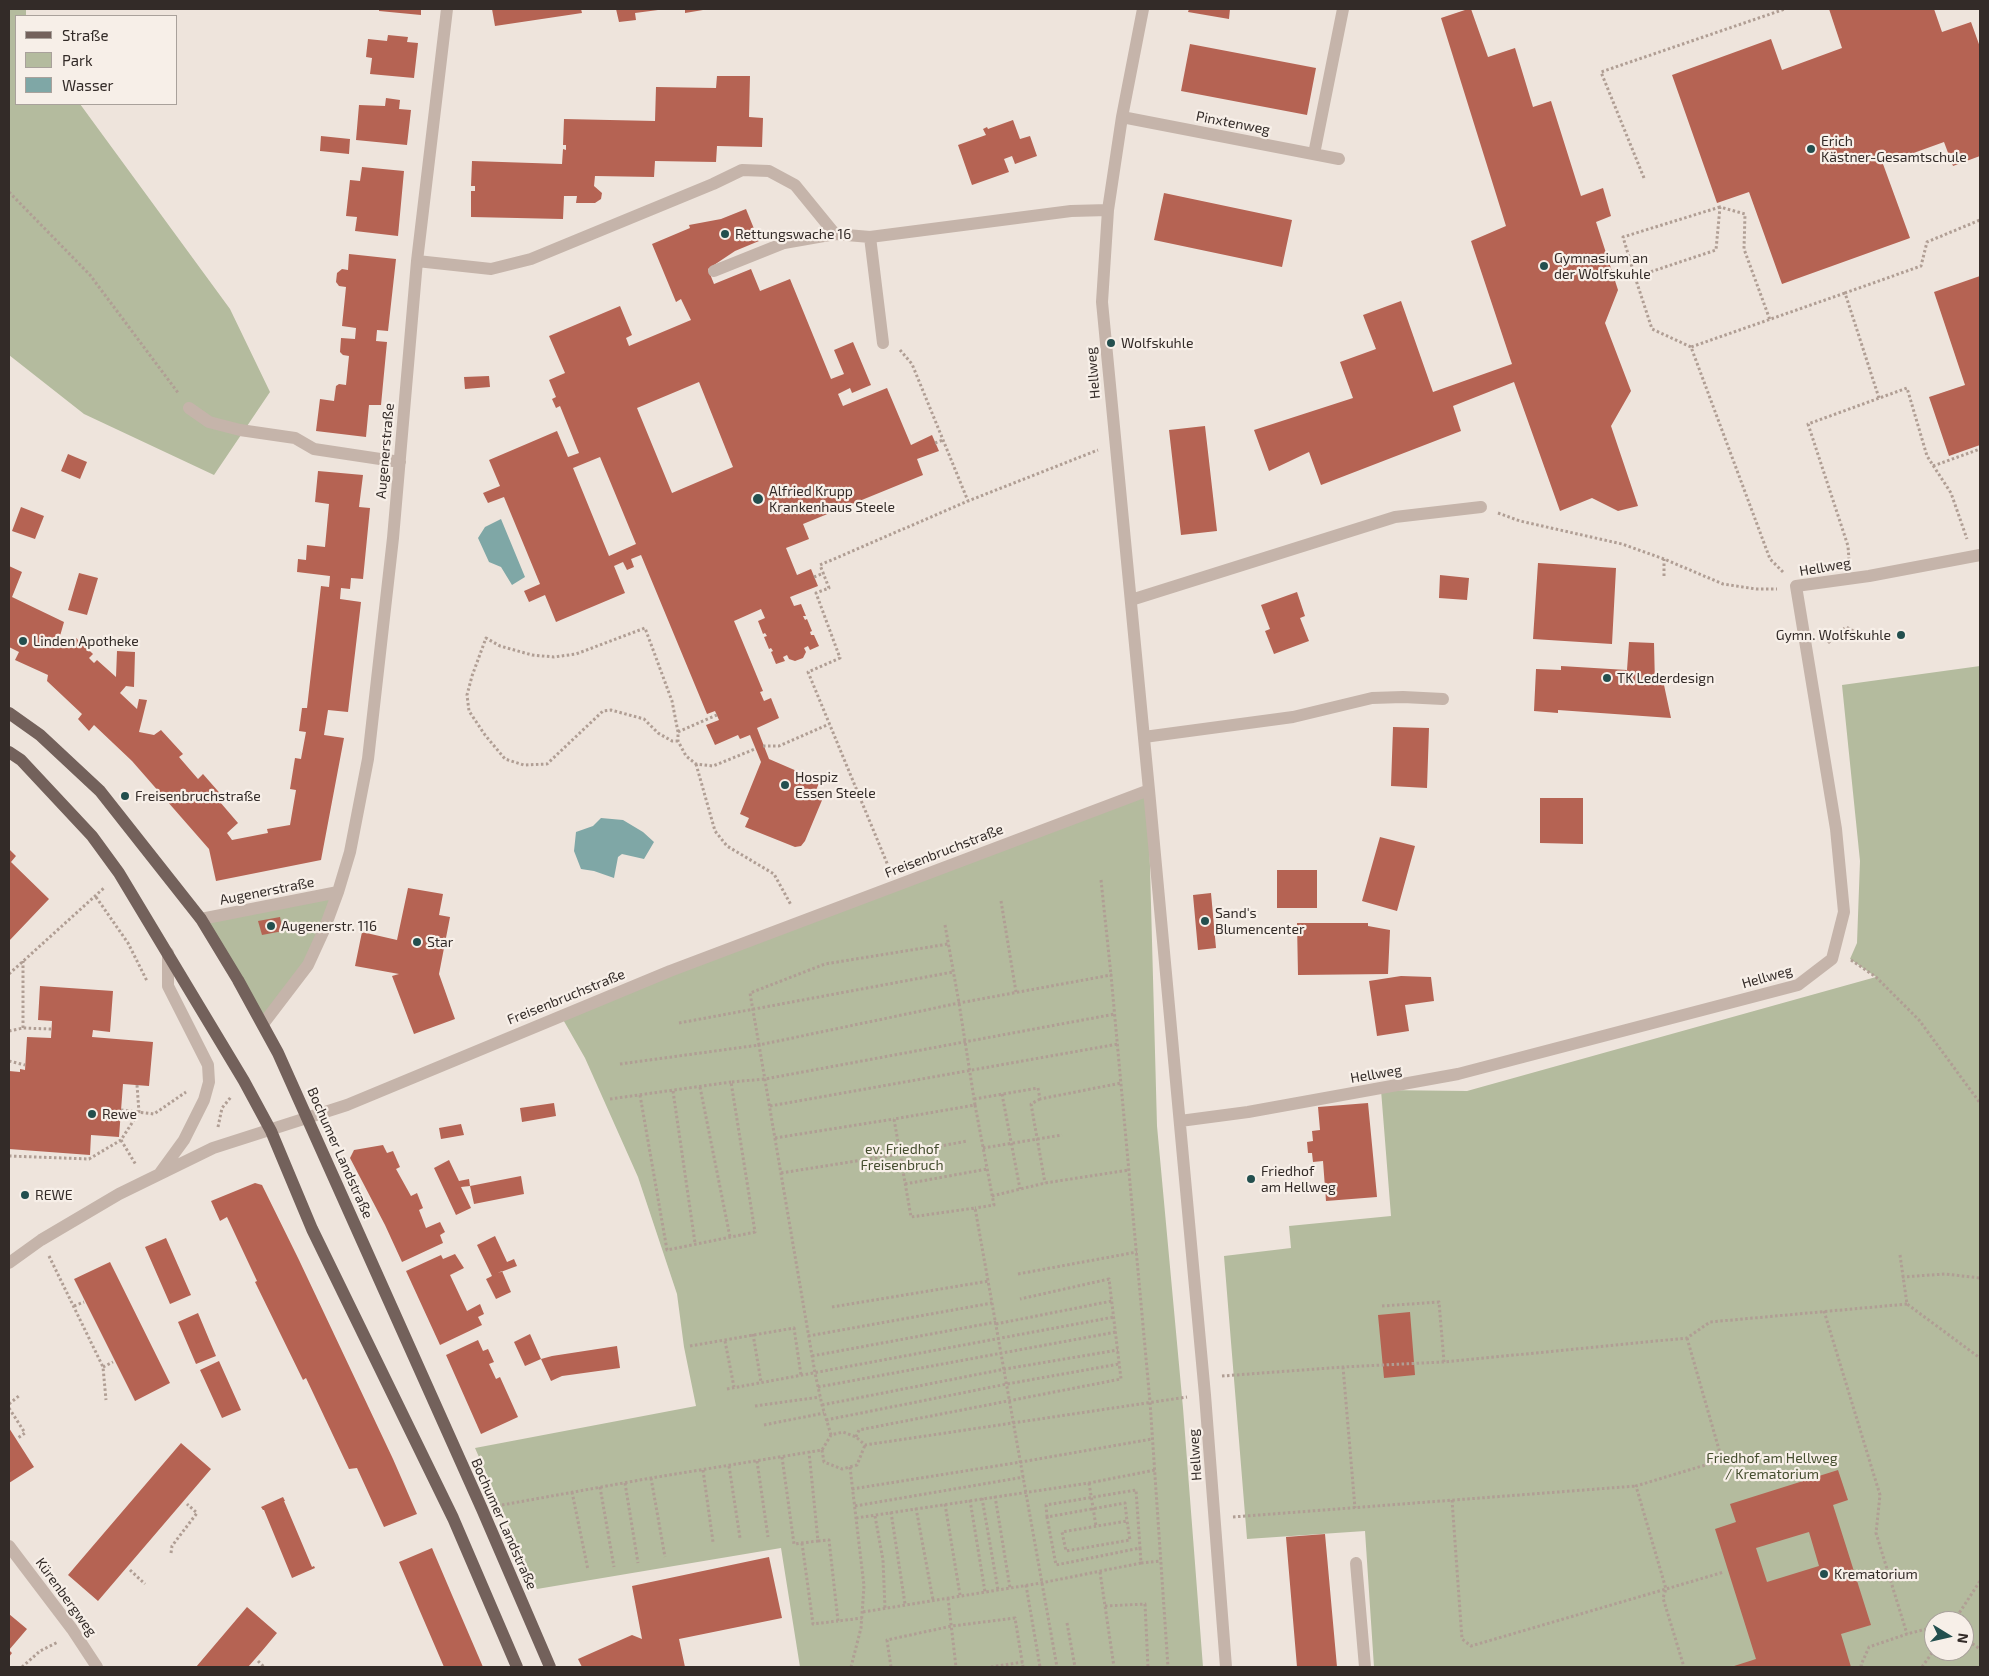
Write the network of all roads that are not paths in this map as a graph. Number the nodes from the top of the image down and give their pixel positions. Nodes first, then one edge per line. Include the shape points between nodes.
1 (447, 9) edge
2 (1144, 9) edge
3 (1343, 9) edge
4 (1122, 116) junction
5 (1314, 154) junction
6 (1339, 159) dead end
7 (1108, 210) junction
8 (835, 234) junction
9 (870, 237) junction
10 (417, 261) junction
11 (714, 272) dead end
12 (883, 343) road end
13 (189, 408) road end
14 (400, 462) junction
15 (1481, 507) road end
16 (1976, 556) edge
17 (1131, 600) junction
18 (1443, 699) dead end
19 (9, 713) edge
20 (1144, 737) junction
21 (9, 752) edge
22 (1149, 790) junction
23 (338, 892) junction
24 (201, 919) junction
25 (168, 953) junction
26 (263, 1024) junction
27 (307, 1119) junction
28 (1180, 1121) junction
29 (270, 1131) junction
30 (157, 1177) junction
31 (9, 1263) edge
32 (9, 1546) edge
33 (1356, 1562) dead end
34 (97, 1667) edge
35 (517, 1667) edge
36 (550, 1667) edge
37 (1226, 1667) edge
38 (1365, 1667) edge

1 - 10 street, Augenerstraße
2 - 4 street, Hellweg
3 - 5 street
4 - 5 street, Pinxtenweg
4 - 7 street, Hellweg
5 - 6 street, Pinxtenweg
7 - 9 street via 1071,211
7 - 17 street, Hellweg via 1102,302
8 - 9 street
8 - 10 street via 795,185 770,171 742,170 531,259 491,269
8 - 11 street via 784,243
9 - 12 street
10 - 14 street, Augenerstraße
13 - 14 street via 209,422 295,438 314,449
14 - 23 street, Augenerstraße via 368,759 350,852
15 - 17 street via 1395,517
16 - 28 street, Hellweg via 1796,586 1836,828 1844,912 1832,959 1798,985 1458,1074
17 - 20 street, Hellweg
18 - 20 street via 1372,698 1293,717
19 - 24 main road, Bochumer Landstraße via 40,734 100,791
20 - 22 street, Hellweg
21 - 25 main road via 21,760 92,836
22 - 27 street, Freisenbruchstraße via 670,970
22 - 28 street, Hellweg
23 - 24 street, Augenerstraße
23 - 26 street, Augenerstraße via 308,965
24 - 26 main road, Bochumer Landstraße
25 - 29 main road
25 - 30 street via 168,986 208,1065 209,1082 204,1100 184,1140
26 - 27 main road, Bochumer Landstraße
27 - 29 street, Freisenbruchstraße
27 - 36 main road, Bochumer Landstraße
28 - 37 street, Hellweg
29 - 30 street, Freisenbruchstraße via 213,1148
29 - 35 main road via 312,1229 453,1518
30 - 31 street, Freisenbruchstraße via 118,1194
32 - 34 street, Kürenbergweg
33 - 38 street

